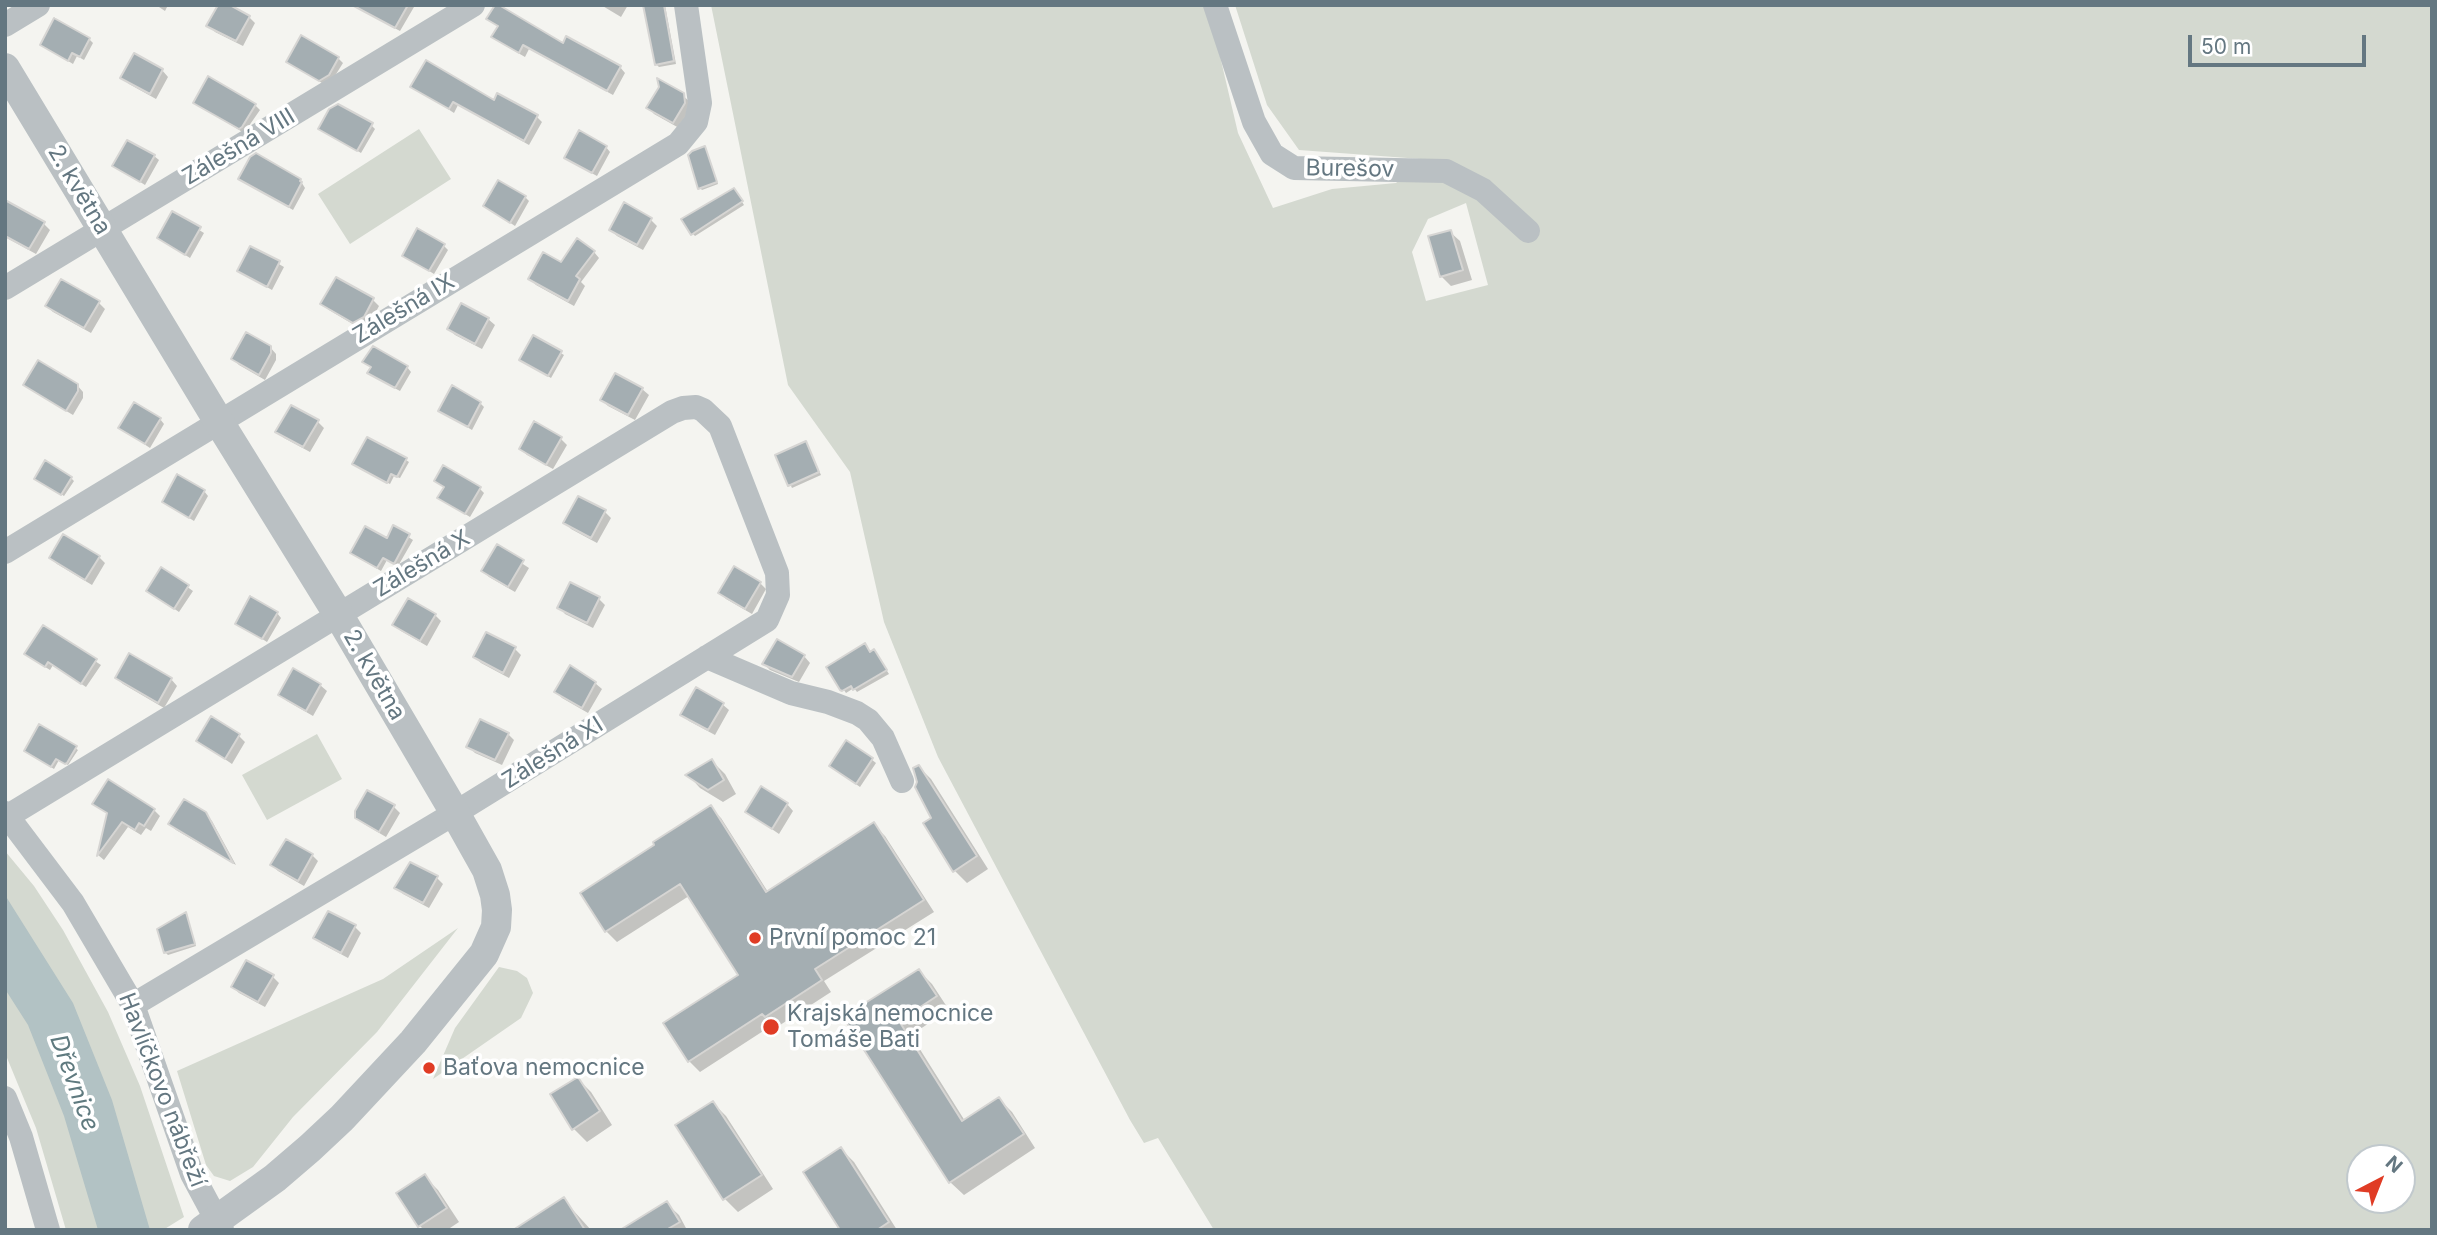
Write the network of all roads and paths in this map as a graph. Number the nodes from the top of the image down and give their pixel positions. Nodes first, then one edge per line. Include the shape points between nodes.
1 (38, 5) edge
2 (472, 5) edge
3 (686, 5) edge
4 (1216, 5) edge
5 (5, 25) edge
6 (5, 68) edge
7 (102, 229) junction
8 (1528, 231) dead end
9 (5, 288) edge
10 (696, 407) joint
11 (219, 422) junction
12 (5, 552) edge
13 (338, 614) junction
14 (706, 657) junction
15 (902, 781) dead end
16 (455, 813) junction
17 (7, 815) edge
18 (132, 1005) junction
19 (5, 1098) edge
20 (214, 1226) edge
21 (48, 1230) edge

1 - 5 street
2 - 7 street, Zálešná VIII
3 - 11 street, Zálešná IX via 700,103 696,122 678,144
4 - 8 street, Burešov via 1254,122 1272,154 1294,168 1446,171 1483,190
6 - 7 street, 2. května
7 - 9 street, Zálešná VIII
7 - 11 street, 2. května
10 - 13 street, Zálešná X via 672,412
10 - 14 street, Zálešná XI via 714,418 725,434 779,584 767,620
11 - 12 street, Zálešná IX
11 - 13 street, 2. května
13 - 16 street, 2. května
13 - 17 street, Zálešná X
14 - 15 street via 791,693 857,713 883,738
14 - 16 street, Zálešná XI
16 - 18 street, Zálešná XI
16 - 20 street, 2. května via 487,870 495,895 496,927 484,954 413,1042 342,1118
17 - 18 street, Havlíčkovo nábřeží via 74,903
18 - 20 street, Havlíčkovo nábřeží
19 - 21 street

